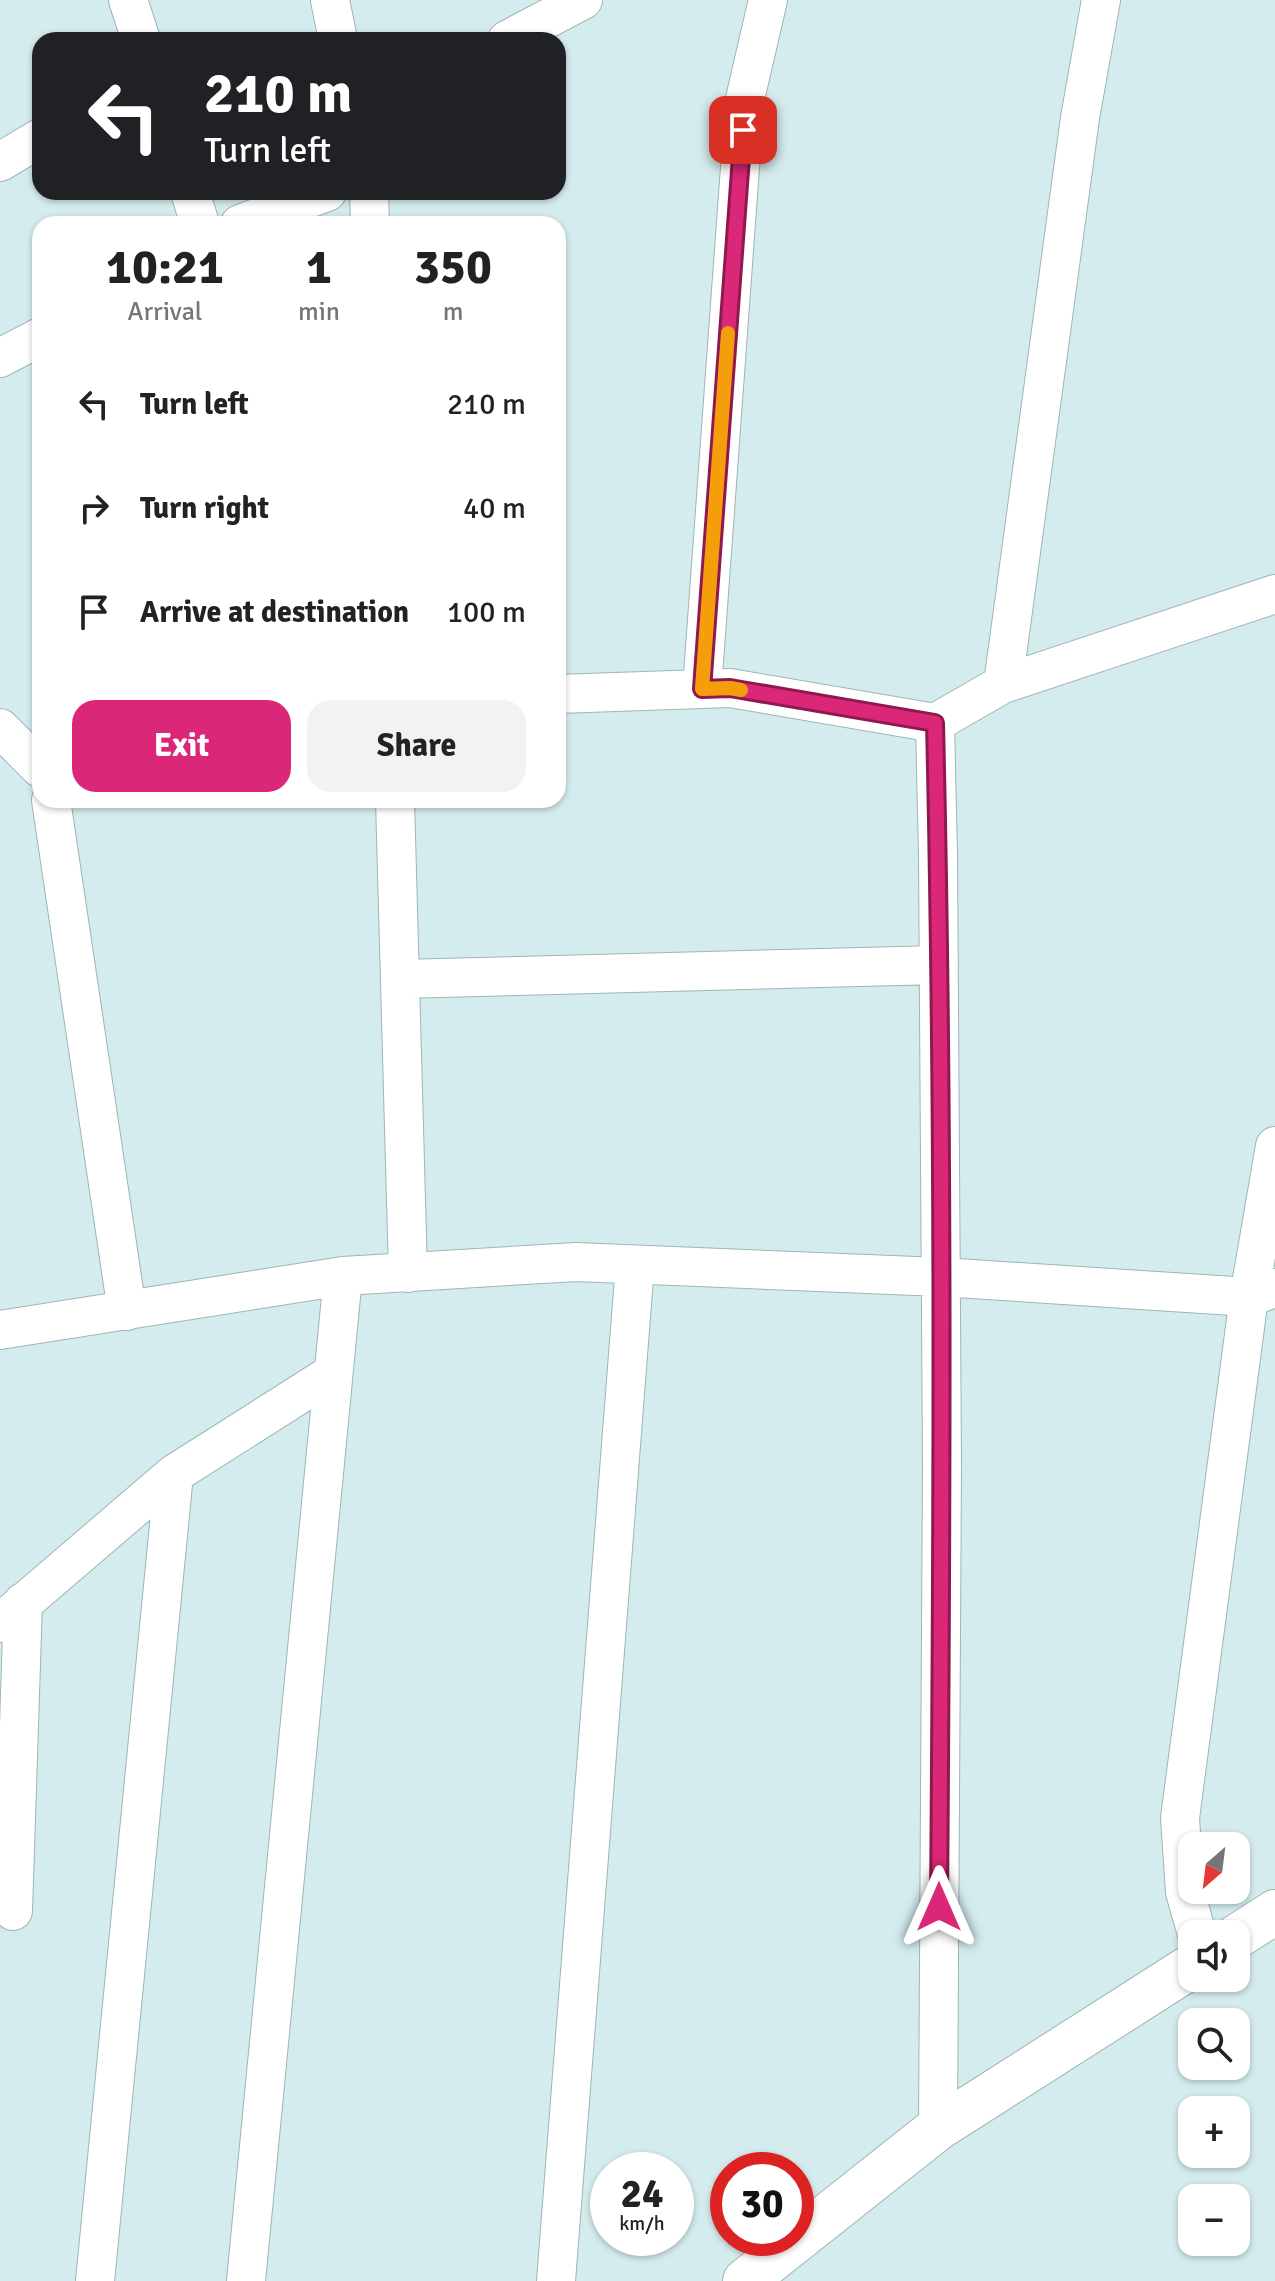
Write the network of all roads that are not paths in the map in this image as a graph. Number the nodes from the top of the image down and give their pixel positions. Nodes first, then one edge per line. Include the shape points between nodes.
1 (128, 0) edge
2 (330, 0) edge
3 (583, 0) edge
4 (768, 0) edge
5 (1101, 0) edge
6 (138, 32) edge
7 (336, 32) edge
8 (522, 32) edge
9 (32, 143) edge
10 (0, 162) edge
11 (305, 200) edge
12 (262, 216) edge
13 (32, 341) edge
14 (0, 358) edge
15 (1275, 594) edge
16 (1003, 684) junction
17 (702, 689) junction
18 (566, 694) edge
19 (935, 723) junction
20 (0, 728) edge
21 (32, 760) edge
22 (52, 808) edge
23 (395, 808) edge
24 (939, 965) junction
25 (400, 979) junction
26 (1275, 1146) edge
27 (635, 1265) junction
28 (408, 1273) junction
29 (343, 1276) junction
30 (941, 1277) junction
31 (1262, 1292) edge
32 (127, 1311) junction
33 (0, 1330) edge
34 (333, 1373) junction
35 (174, 1474) junction
36 (11, 1612) edge
37 (13, 1911) dead end
38 (1275, 1912) edge
39 (1193, 1920) edge
40 (1250, 1928) edge
41 (1178, 1975) edge
42 (938, 2128) junction
43 (95, 2281) edge
44 (246, 2281) edge
45 (556, 2281) edge
46 (745, 2281) edge

1 - 6 street
2 - 7 street
3 - 8 street
4 - 17 street via 745,99
5 - 16 street via 1080,118
9 - 10 street
11 - 12 street
13 - 14 street
15 - 16 street
16 - 19 street
17 - 18 street
17 - 19 street via 730,688
19 - 24 street
20 - 21 street
22 - 32 street
23 - 25 street
24 - 25 street
24 - 30 street
25 - 28 street
26 - 31 street
27 - 28 street via 576,1262
27 - 30 street
27 - 45 street
28 - 29 street
29 - 32 street
29 - 34 street
30 - 31 street
30 - 42 street
31 - 39 street via 1180,1818 1185,1892
32 - 33 street
34 - 35 street
34 - 44 street
35 - 36 street
35 - 43 street
36 - 37 street
38 - 40 street
41 - 42 street
42 - 46 street

